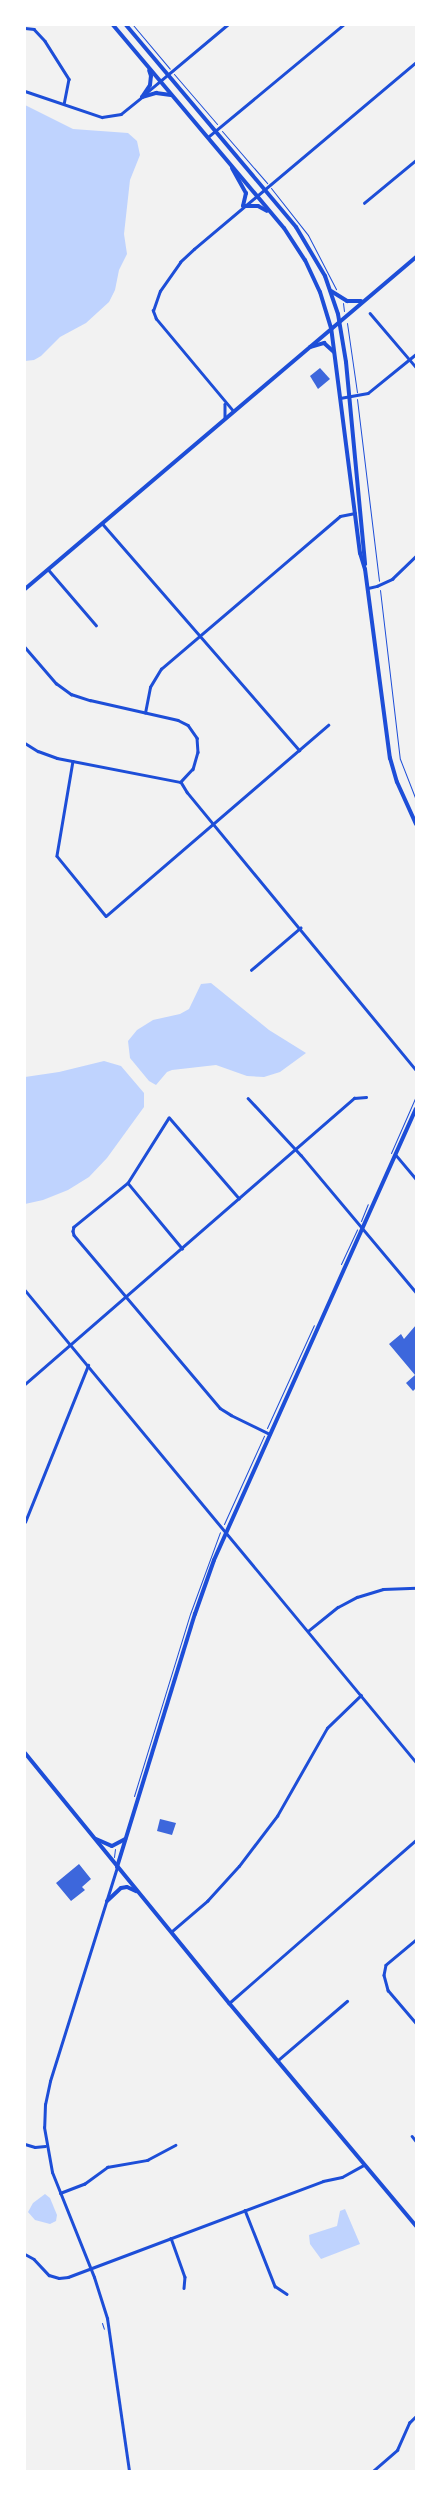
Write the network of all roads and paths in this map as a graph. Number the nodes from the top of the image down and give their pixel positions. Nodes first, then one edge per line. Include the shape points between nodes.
1 (114, 25) edge
2 (126, 25) edge
3 (227, 25) edge
4 (343, 25) edge
5 (25, 28) edge
6 (416, 62) edge
7 (146, 63) junction
8 (168, 74) junction
9 (160, 81) junction
10 (25, 91) edge
11 (174, 96) junction
12 (142, 97) junction
13 (64, 104) junction
14 (216, 131) junction
15 (208, 137) junction
16 (416, 160) edge
17 (230, 165) junction
18 (264, 188) junction
19 (256, 195) junction
20 (364, 204) dead end
21 (243, 206) junction
22 (273, 215) junction
23 (416, 256) edge
24 (330, 288) junction
25 (363, 300) junction
26 (370, 313) dead end
27 (339, 320) junction
28 (346, 324) dead end
29 (331, 327) junction
30 (306, 349) junction
31 (335, 354) junction
32 (416, 354) edge
33 (410, 359) junction
34 (416, 367) edge
35 (357, 396) junction
36 (350, 397) junction
37 (340, 398) junction
38 (225, 402) junction
39 (233, 412) junction
40 (225, 418) junction
41 (361, 512) junction
42 (355, 513) junction
43 (102, 523) junction
44 (416, 556) edge
45 (48, 569) junction
46 (365, 569) junction
47 (379, 586) junction
48 (368, 588) junction
49 (25, 589) edge
50 (96, 626) dead end
51 (200, 636) junction
52 (25, 647) edge
53 (146, 713) junction
54 (328, 726) dead end
55 (25, 743) edge
56 (299, 750) junction
57 (73, 761) junction
58 (182, 782) junction
59 (416, 800) edge
60 (214, 824) junction
61 (416, 824) edge
62 (300, 928) junction
63 (251, 970) dead end
64 (416, 1070) edge
65 (366, 1097) dead end
66 (248, 1098) dead end
67 (416, 1109) edge
68 (295, 1150) junction
69 (396, 1155) junction
70 (416, 1180) edge
71 (128, 1183) junction
72 (239, 1199) junction
73 (363, 1228) junction
74 (182, 1248) junction
75 (25, 1290) edge
76 (416, 1292) edge
77 (127, 1296) junction
78 (71, 1344) junction
79 (88, 1365) junction
80 (25, 1384) edge
81 (270, 1434) junction
82 (25, 1522) edge
83 (226, 1531) junction
84 (416, 1588) edge
85 (308, 1631) junction
86 (361, 1695) junction
87 (25, 1753) edge
88 (415, 1758) edge
89 (416, 1762) edge
90 (93, 1837) junction
91 (127, 1838) junction
92 (416, 1840) edge
93 (118, 1867) junction
94 (139, 1894) junction
95 (107, 1901) junction
96 (171, 1932) junction
97 (416, 1940) edge
98 (347, 2001) dead end
99 (229, 2003) junction
100 (416, 2023) edge
101 (277, 2061) junction
102 (412, 2136) dead end
103 (416, 2141) edge
104 (25, 2144) edge
105 (175, 2145) dead end
106 (46, 2146) junction
107 (364, 2165) junction
108 (60, 2192) junction
109 (245, 2210) junction
110 (416, 2226) edge
111 (171, 2238) junction
112 (25, 2254) edge
113 (90, 2269) junction
114 (184, 2288) dead end
115 (287, 2294) dead end
116 (416, 2416) edge
117 (129, 2471) edge
118 (373, 2471) edge

1 - 7 main road
2 - 8 main road
3 - 8 street
4 - 14 street
5 - 13 street via 34,29 45,41 69,79
6 - 18 street
7 - 9 main road
7 - 12 main road via 151,78
8 - 9 street
8 - 14 main road
9 - 11 main road
9 - 12 street
10 - 13 street
11 - 12 main road via 160,92
11 - 15 main road
12 - 13 street via 128,109 112,116 96,116
14 - 15 street
14 - 18 main road
15 - 17 main road
16 - 20 street
17 - 19 main road
17 - 21 main road via 246,193
18 - 19 street
18 - 24 main road via 303,237
19 - 21 street
19 - 22 main road
21 - 22 main road via 258,206
21 - 38 street via 180,262 160,291 153,311 160,325
22 - 29 main road via 309,266
23 - 25 main road
24 - 25 main road via 347,301
24 - 27 main road
25 - 27 main road
26 - 33 street
27 - 29 main road
27 - 36 main road
28 - 35 path
29 - 30 main road
29 - 31 main road
30 - 31 main road via 324,343
30 - 39 main road
31 - 37 main road
32 - 33 street
33 - 34 street
33 - 35 street via 372,391
35 - 36 street
35 - 47 path
36 - 37 street
36 - 41 main road
37 - 42 main road
38 - 39 street
38 - 40 street
39 - 40 main road
40 - 43 main road
41 - 42 street
41 - 46 main road
42 - 46 main road
42 - 51 street via 340,516
43 - 45 main road
43 - 51 street
44 - 47 street via 392,579
45 - 49 main road
45 - 50 street
46 - 48 main road
47 - 48 street
47 - 59 path via 400,759
48 - 61 main road via 390,758
51 - 53 street via 157,674 150,688
51 - 56 street
52 - 53 street via 56,683 71,694
53 - 58 street via 183,722 195,733 197,760
54 - 56 street
55 - 57 street via 48,756
56 - 60 street
57 - 58 street
57 - 60 street via 57,856 106,916
58 - 60 street
60 - 62 street
62 - 63 street
62 - 64 street
65 - 68 street via 354,1098
66 - 68 street
67 - 69 main road
68 - 72 street
68 - 73 street
69 - 70 street
69 - 73 main road
71 - 72 street via 169,1118
71 - 74 street
71 - 77 street via 73,1230
72 - 74 street
73 - 76 street
73 - 81 main road
74 - 77 street
75 - 78 street
77 - 78 street
77 - 81 street via 220,1408
78 - 79 street
78 - 80 street
79 - 82 street
79 - 83 street
81 - 83 main road
83 - 85 street
83 - 91 main road via 197,1606
84 - 85 street via 383,1589 357,1597 338,1607
85 - 86 street
86 - 88 street
86 - 96 street via 327,1728 292,1793 252,1851 207,1901
87 - 90 main road
88 - 89 street
90 - 91 main road via 112,1846
90 - 93 main road
91 - 93 main road
92 - 99 street
93 - 94 main road
93 - 95 street
94 - 95 main road via 123,1887
94 - 96 main road
95 - 106 street via 48,2090 44,2121
96 - 99 main road
97 - 100 street via 386,1965 384,1980 388,1990
98 - 101 street
99 - 101 main road
101 - 107 main road
102 - 103 street
104 - 106 street
105 - 108 street via 146,2160 107,2167 84,2184
106 - 108 street
107 - 109 street via 342,2176
107 - 110 main road
108 - 113 street
109 - 111 street
109 - 115 street via 274,2286
111 - 113 street
111 - 114 street via 185,2277
112 - 113 street via 57,2278
113 - 117 street via 107,2318
116 - 118 street via 409,2423 397,2450

